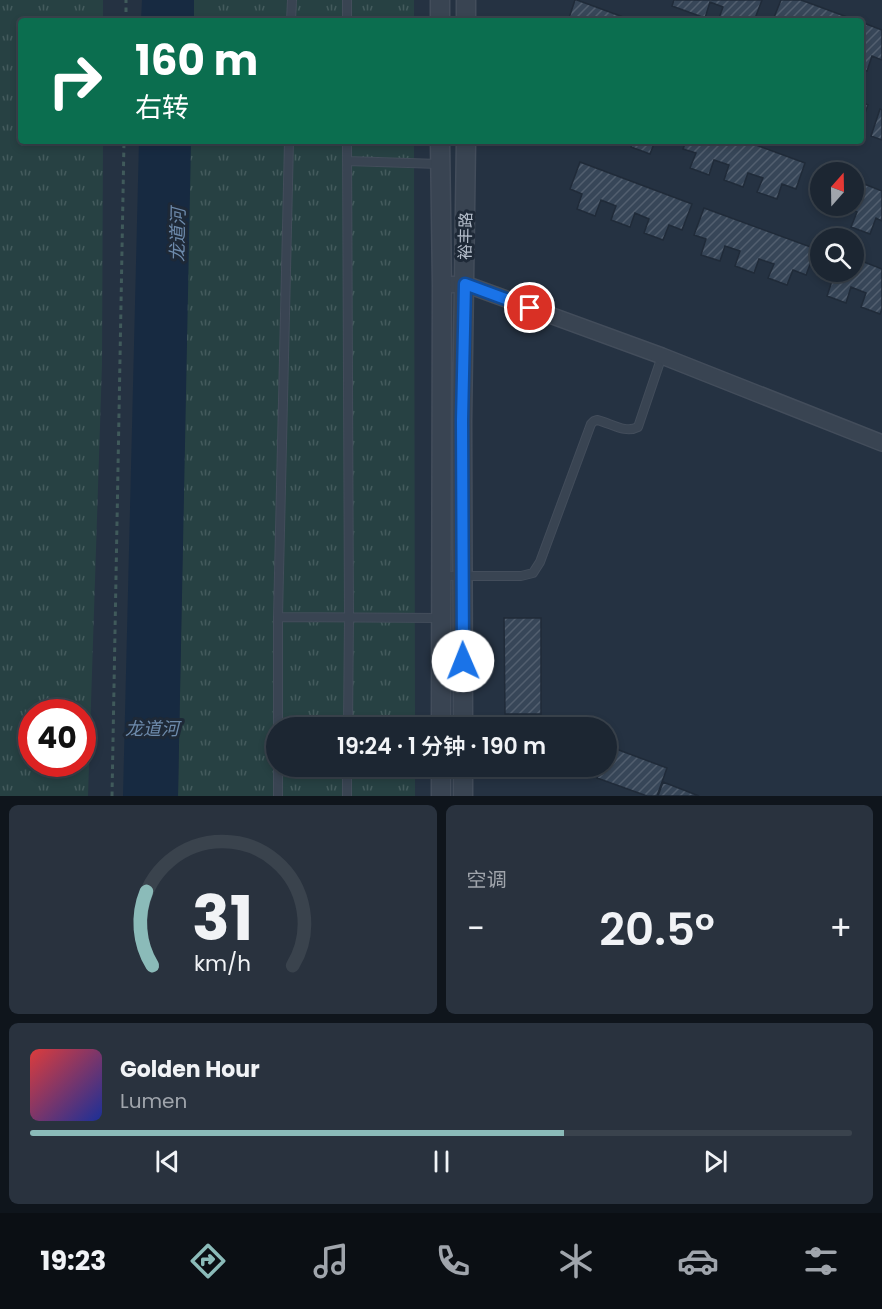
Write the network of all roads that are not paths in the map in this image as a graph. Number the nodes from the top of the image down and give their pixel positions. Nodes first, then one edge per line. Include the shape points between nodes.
1 (292, 0) edge
2 (347, 0) edge
3 (440, 0) edge
4 (466, 0) edge
5 (291, 18) edge
6 (347, 18) edge
7 (440, 18) edge
8 (466, 18) edge
9 (289, 144) edge
10 (347, 144) edge
11 (440, 144) edge
12 (466, 144) edge
13 (347, 161) junction
14 (441, 164) junction
15 (465, 284) junction
16 (442, 285) junction
17 (662, 356) junction
18 (882, 443) edge
19 (441, 576) junction
20 (462, 576) junction
21 (278, 617) junction
22 (349, 617) junction
23 (441, 618) junction
24 (278, 717) edge
25 (348, 717) edge
26 (441, 717) edge
27 (463, 717) edge
28 (278, 777) edge
29 (347, 777) edge
30 (441, 777) edge
31 (463, 777) edge
32 (278, 796) edge
33 (347, 796) edge
34 (441, 796) edge
35 (463, 796) edge

1 - 5 lane
2 - 6 lane
3 - 7 street
4 - 8 street
9 - 21 lane
10 - 13 lane
11 - 14 street, 裕丰路
12 - 15 street, 裕丰路
13 - 14 lane
13 - 22 lane
14 - 16 street, 裕丰路
15 - 16 street
15 - 17 street
15 - 20 street, 裕丰路
16 - 19 street, 裕丰路
17 - 18 street
17 - 20 lane via 638,427 625,429 597,420 591,424 540,562 532,573
19 - 20 lane
19 - 23 street, 裕丰路
20 - 27 street, 裕丰路
21 - 22 lane
21 - 24 lane
22 - 23 lane
22 - 25 lane
23 - 26 street, 裕丰路
28 - 32 lane
29 - 33 lane
30 - 34 street
31 - 35 street

